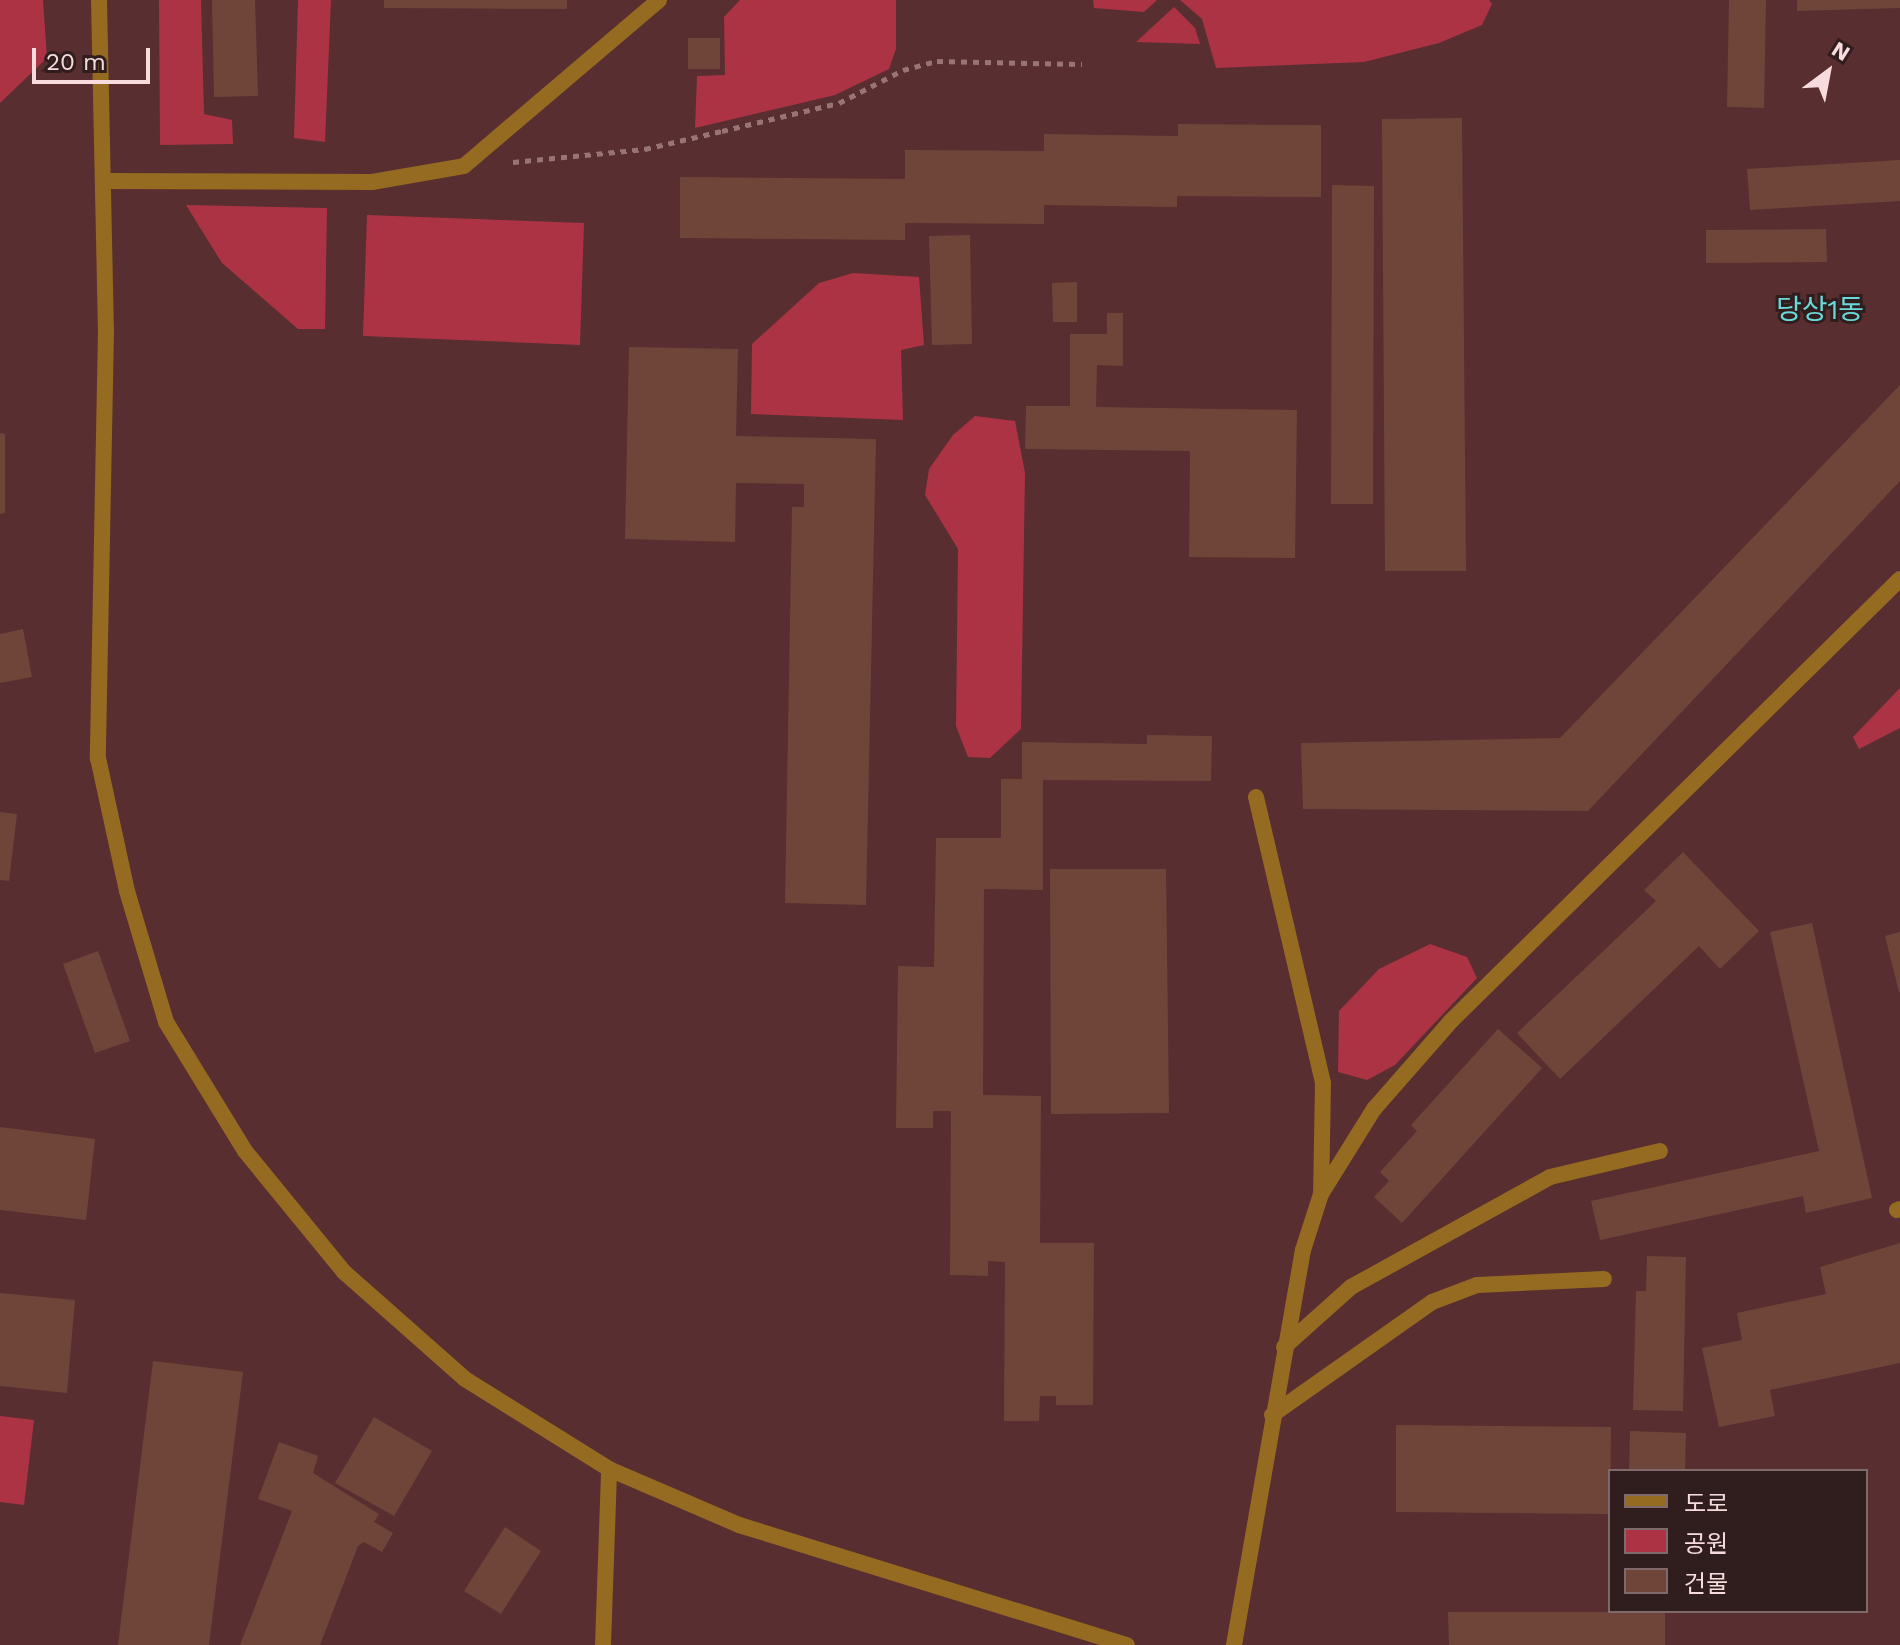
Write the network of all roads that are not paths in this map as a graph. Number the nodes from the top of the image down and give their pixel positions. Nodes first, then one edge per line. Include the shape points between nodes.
1 (99, 0) edge
2 (659, 0) edge
3 (103, 181) junction
4 (1900, 579) edge
5 (1256, 797) dead end
6 (1660, 1151) dead end
7 (1321, 1194) junction
8 (1604, 1279) dead end
9 (1284, 1347) junction
10 (1272, 1415) junction
11 (609, 1469) junction
12 (603, 1645) edge
13 (1127, 1645) edge
14 (1234, 1645) edge

1 - 3 street
2 - 3 street via 464,166 372,182
3 - 11 street via 98,758 127,891 166,1022 245,1151 344,1272 465,1379
4 - 7 street via 1451,1021 1374,1109
5 - 7 street via 1323,1083
6 - 9 street via 1550,1177 1351,1287
7 - 9 street via 1303,1250
8 - 10 street via 1477,1285 1432,1302
9 - 10 street
10 - 14 street
11 - 12 street
11 - 13 street via 739,1525

